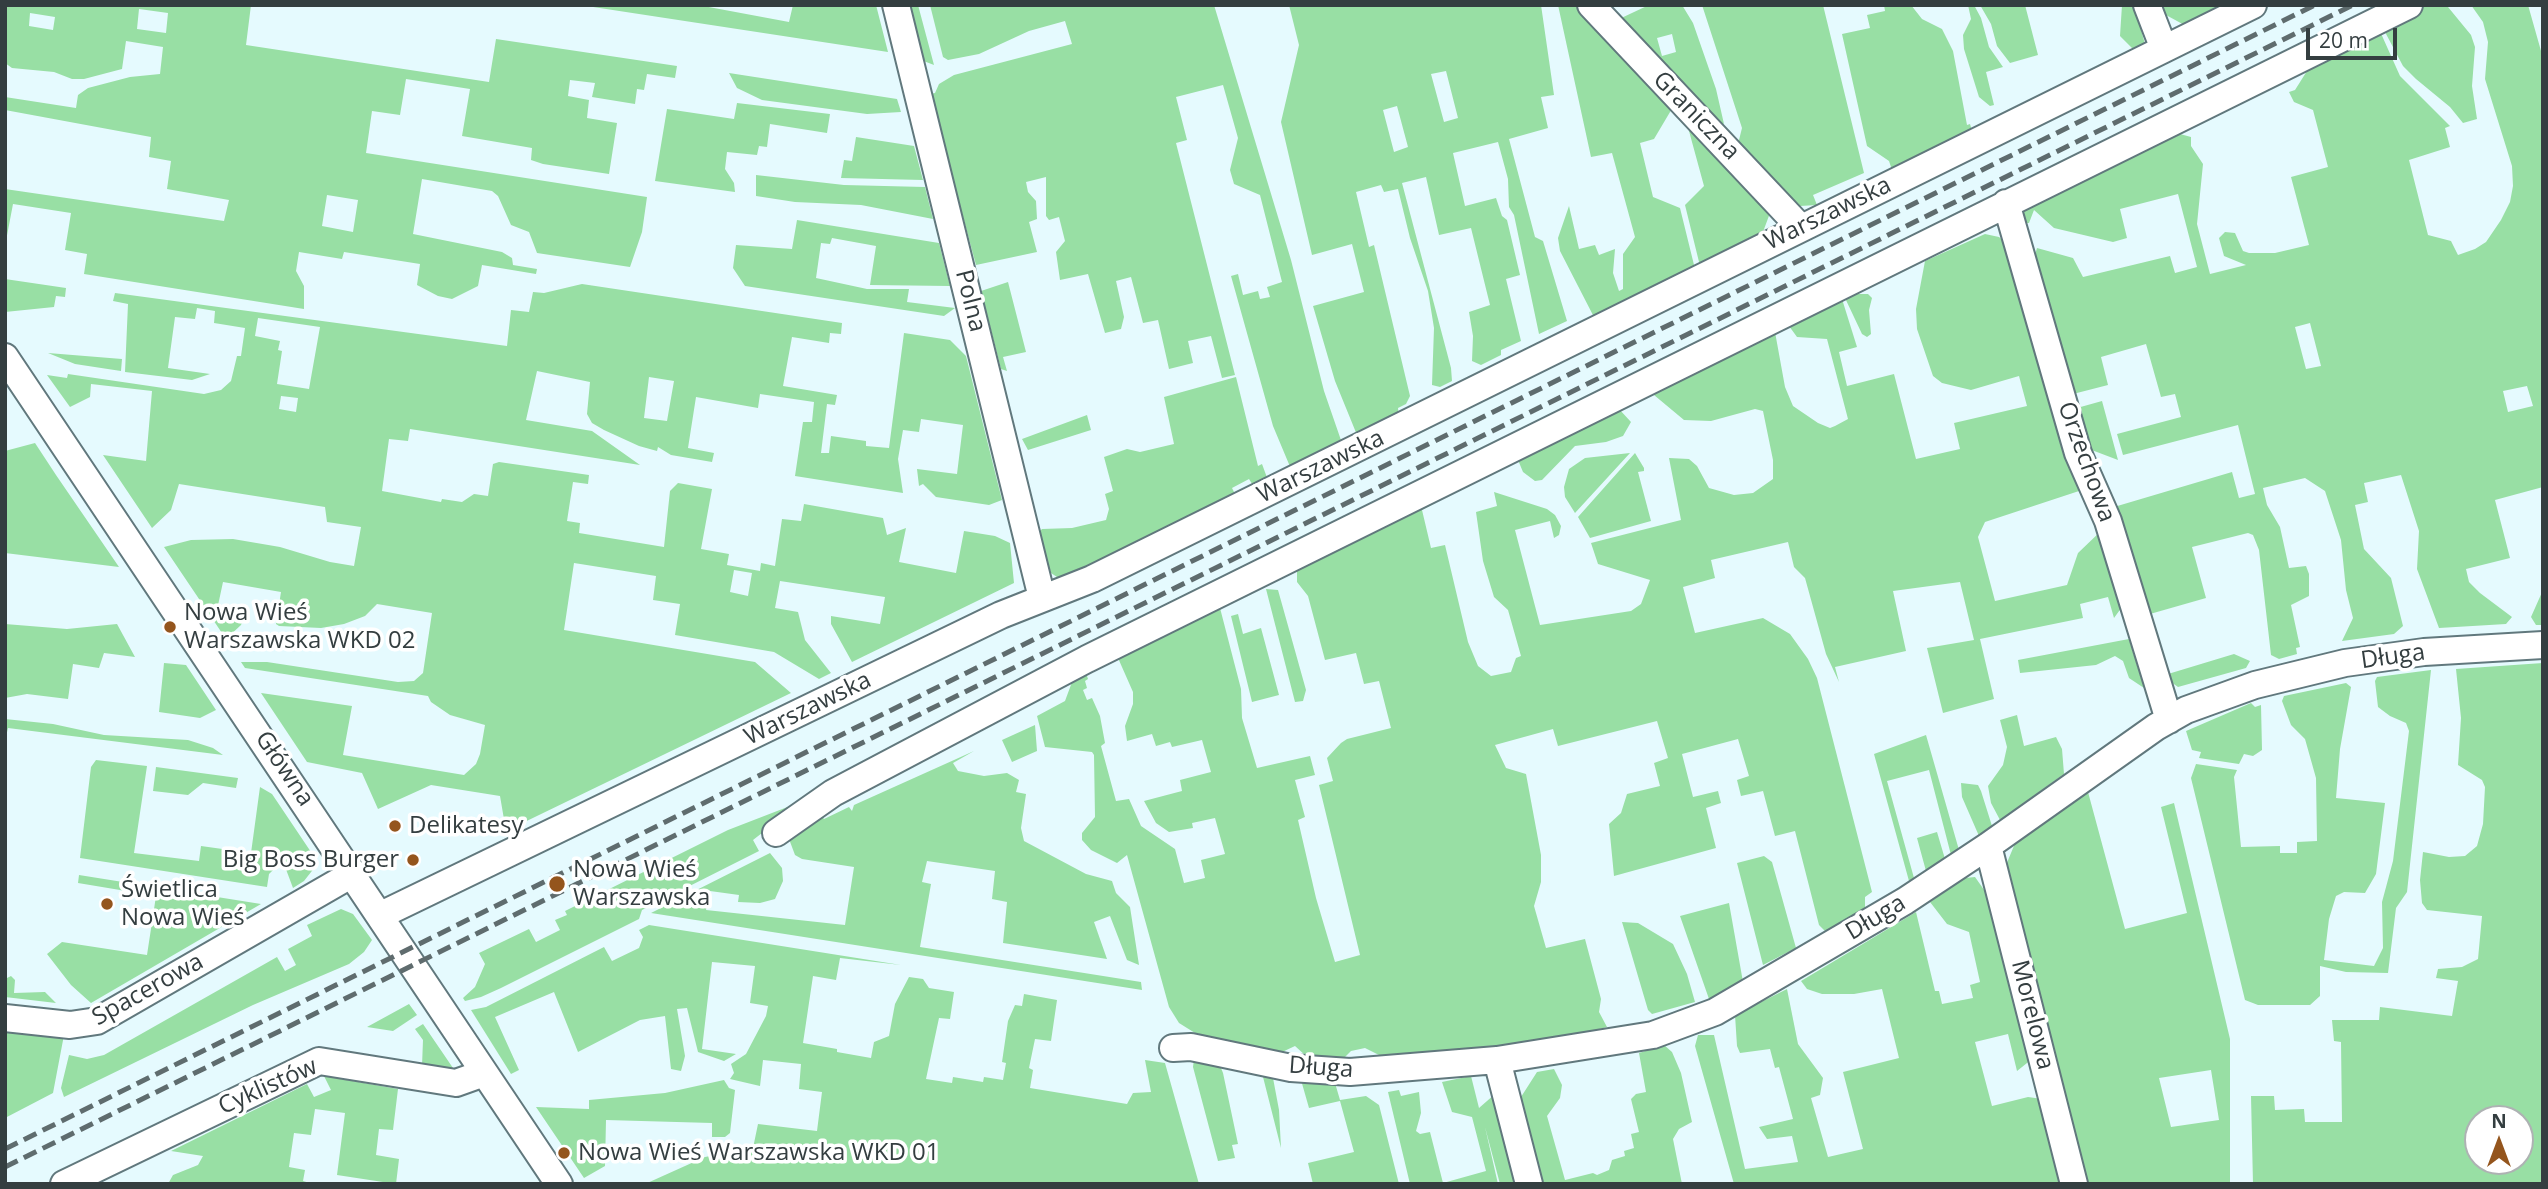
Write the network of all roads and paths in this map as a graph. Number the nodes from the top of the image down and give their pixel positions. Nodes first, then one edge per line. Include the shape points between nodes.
1 (896, 5) edge
2 (1591, 5) edge
3 (2147, 5) edge
4 (2253, 5) edge
5 (2409, 5) edge
6 (2164, 49) junction
7 (2006, 203) junction
8 (1800, 227) junction
9 (5, 357) edge
10 (1042, 598) junction
11 (2543, 645) edge
12 (2169, 719) junction
13 (776, 833) dead end
14 (1988, 846) junction
15 (354, 873) junction
16 (381, 915) junction
17 (5, 1018) edge
18 (1173, 1048) dead end
19 (1497, 1060) junction
20 (484, 1073) junction
21 (64, 1184) edge
22 (559, 1184) edge
23 (1529, 1184) edge
24 (2074, 1184) edge

1 - 10 street, Polna
2 - 8 street, Graniczna
3 - 6 street
4 - 6 street, Warszawska
5 - 7 street
6 - 8 street, Warszawska
7 - 12 street, Orzechowa via 2078,453 2108,521
7 - 13 street via 1078,664 833,793
8 - 10 street, Warszawska via 1104,574
9 - 15 street, Główna
10 - 16 street, Warszawska
11 - 12 street, Długa via 2424,652 2345,663 2255,685
12 - 14 street, Długa
14 - 19 street, Długa via 1704,1018 1638,1038
14 - 24 street, Morelowa
15 - 16 street, Główna
15 - 17 street, Spacerowa via 97,1021 70,1026
16 - 20 street, Główna
18 - 19 street, Długa via 1191,1047 1291,1068 1350,1072
19 - 23 street
20 - 21 street, Cyklistów via 456,1083 319,1061
20 - 22 street, Główna

